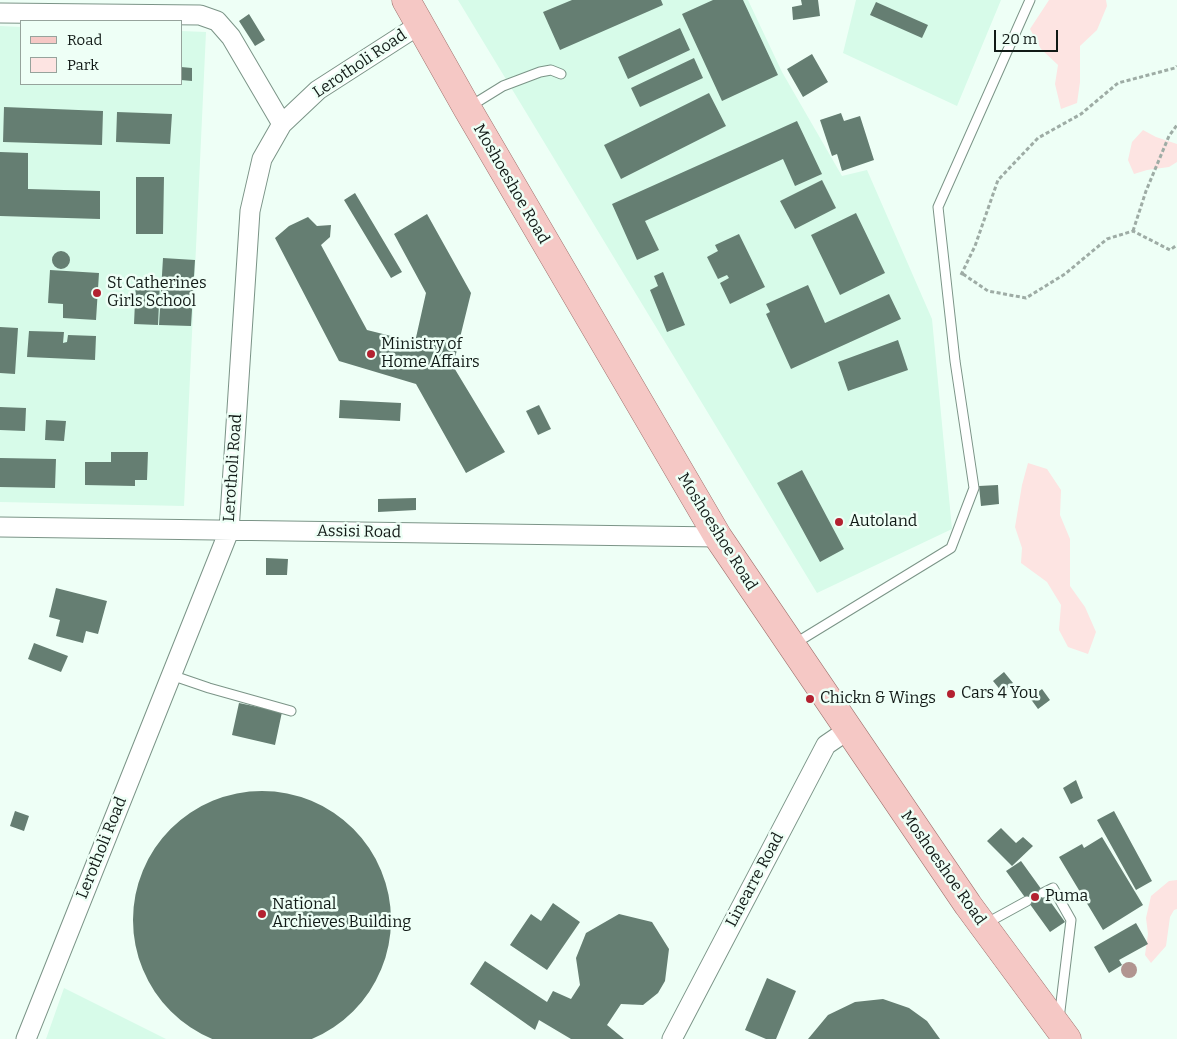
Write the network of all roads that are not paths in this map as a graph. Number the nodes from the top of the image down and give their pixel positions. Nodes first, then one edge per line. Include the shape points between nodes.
1 (406, 0) edge
2 (1030, 0) edge
3 (0, 14) edge
4 (419, 25) junction
5 (561, 74) dead end
6 (467, 108) junction
7 (282, 124) junction
8 (0, 527) edge
9 (229, 531) junction
10 (718, 537) junction
11 (792, 646) junction
12 (171, 675) junction
13 (291, 711) dead end
14 (848, 730) junction
15 (1043, 893) dead end
16 (1028, 901) dead end
17 (982, 925) junction
18 (1062, 1033) edge
19 (26, 1039) edge
20 (672, 1039) edge

1 - 4 main road, Moshoeshoe Road
2 - 11 lane via 938,207 955,361 974,488 951,548
3 - 7 street via 200,15 217,22 231,37
4 - 6 main road, Moshoeshoe Road
4 - 7 street, Lerotholi Road via 318,90
5 - 6 lane via 551,70 540,72 503,86
6 - 10 main road, Moshoeshoe Road
7 - 9 street, Lerotholi Road via 262,159 250,211
8 - 9 street, Assisi Road
9 - 10 street, Assisi Road
9 - 12 street, Lerotholi Road
10 - 11 main road, Moshoeshoe Road
11 - 14 main road, Moshoeshoe Road
12 - 13 lane
12 - 19 street, Lerotholi Road
14 - 17 main road, Moshoeshoe Road
14 - 20 street, Linearre Road via 826,746
15 - 18 lane via 1053,888 1071,920
16 - 17 lane
17 - 18 main road, Moshoeshoe Road

